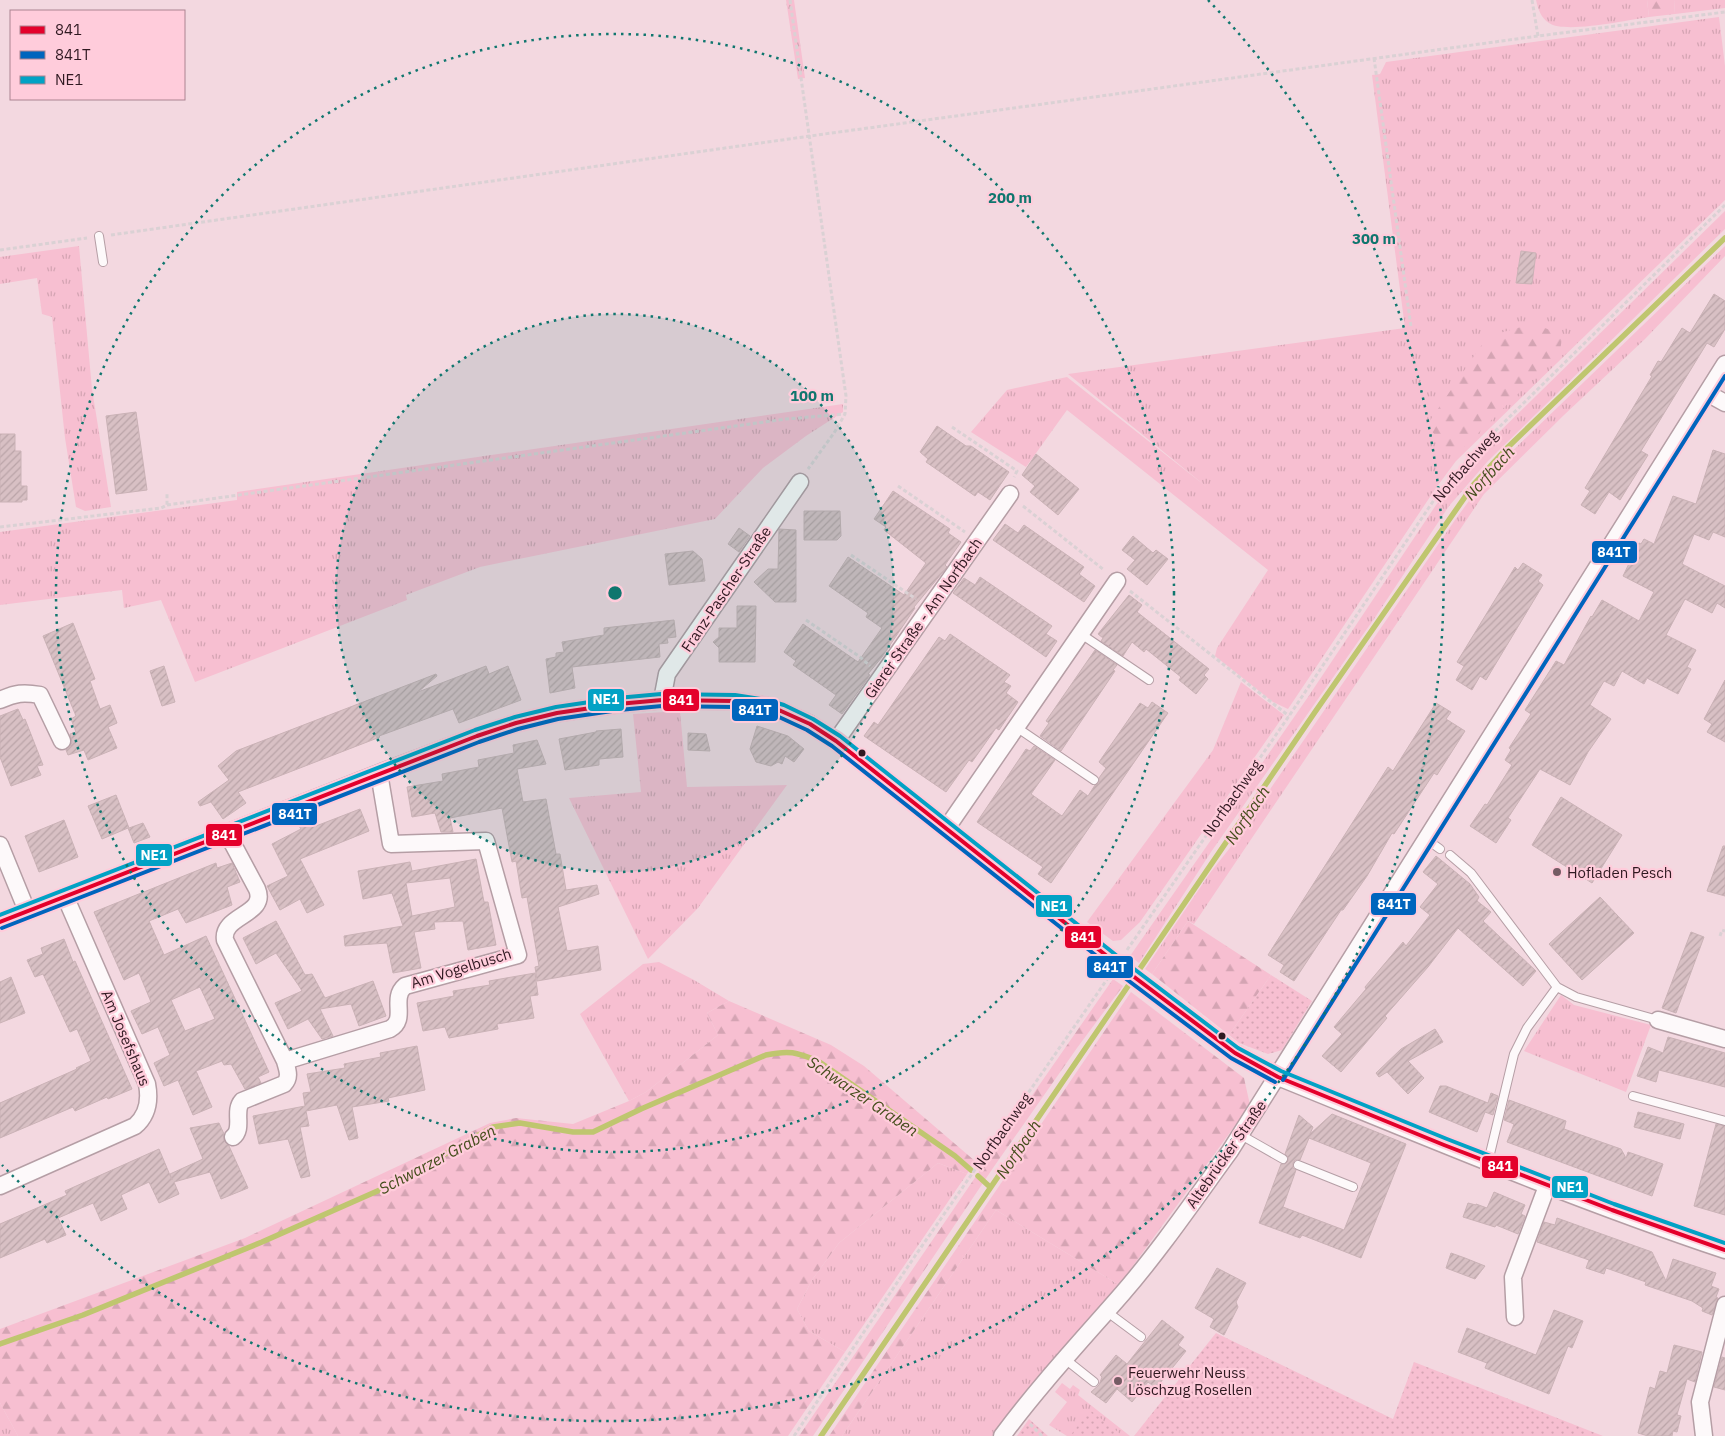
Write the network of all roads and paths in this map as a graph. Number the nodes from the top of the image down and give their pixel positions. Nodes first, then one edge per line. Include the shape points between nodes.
1 (790, 0) edge
2 (1532, 0) edge
3 (1725, 12) edge
4 (1538, 36) junction
5 (1374, 58) junction
6 (810, 136) junction
7 (1725, 205) edge
8 (99, 236) junction
9 (0, 250) edge
10 (103, 262) dead end
11 (1410, 327) dead end
12 (1725, 364) edge
13 (1707, 393) junction
14 (1725, 402) edge
15 (845, 414) junction
16 (952, 427) dead end
17 (803, 477) joint
18 (898, 486) dead end
19 (167, 493) dead end
20 (1010, 494) junction
21 (167, 505) junction
22 (0, 527) edge
23 (978, 540) junction
24 (851, 555) dead end
25 (1117, 581) junction
26 (930, 608) junction
27 (806, 620) dead end
28 (1081, 634) junction
29 (883, 676) junction
30 (1149, 680) dead end
31 (0, 700) edge
32 (662, 700) junction
33 (1289, 716) junction
34 (1016, 727) junction
35 (62, 741) dead end
36 (836, 741) junction
37 (379, 773) junction
38 (1094, 780) dead end
39 (946, 829) junction
40 (227, 833) junction
41 (1426, 839) junction
42 (0, 845) edge
43 (1440, 848) dead end
44 (1450, 855) dead end
45 (65, 896) junction
46 (27, 911) junction
47 (0, 922) edge
48 (1725, 931) edge
49 (1720, 936) dead end
50 (1120, 966) junction
51 (1557, 987) junction
52 (1658, 1020) joint
53 (1725, 1039) edge
54 (285, 1061) junction
55 (1278, 1077) junction
56 (1633, 1096) dead end
57 (1725, 1120) edge
58 (1241, 1135) junction
59 (233, 1138) dead end
60 (1283, 1159) dead end
61 (1488, 1162) junction
62 (1298, 1165) dead end
63 (0, 1186) edge
64 (1547, 1186) junction
65 (1354, 1187) dead end
66 (1725, 1250) edge
67 (1725, 1305) edge
68 (1106, 1311) junction
69 (1515, 1317) dead end
70 (1141, 1337) dead end
71 (1065, 1359) junction
72 (1094, 1382) dead end
73 (794, 1436) edge
74 (1002, 1436) edge
75 (1704, 1436) edge

1 - 6 path
2 - 4 path
3 - 4 path
4 - 5 path
5 - 6 path
5 - 11 path
6 - 8 path
6 - 15 path via 846,396
7 - 33 path, Norfbachweg via 1461,466 1440,491
8 - 9 path
8 - 10 lane
12 - 13 street, Altebrücker Straße
13 - 14 street
13 - 41 street, Altebrücker Straße
15 - 17 path
15 - 21 path
16 - 20 path via 1017,471 1008,488
17 - 32 street, Franz-Pascher-Straße via 667,674
18 - 23 path
19 - 21 path
20 - 23 street, Gierer Straße - Am Norfbach
20 - 25 path
21 - 22 path
23 - 26 street, Gierer Straße - Am Norfbach
24 - 26 path
25 - 28 street
25 - 33 path
26 - 29 street, Gierer Straße - Am Norfbach
27 - 29 path via 860,656
28 - 30 lane
28 - 34 street
29 - 36 street, Gierer Straße - Am Norfbach
31 - 35 street via 15,694 40,695
32 - 36 street via 717,700 766,706 810,724
32 - 37 street via 587,708 530,720
33 - 50 path, Norfbachweg
34 - 38 lane
34 - 39 street
36 - 39 street
37 - 40 street
37 - 54 street, Am Vogelbusch via 391,844 486,841 518,955 408,984 398,995 400,1016 392,1028
39 - 50 street
40 - 45 street
40 - 54 street via 259,897 252,908 227,927 225,940
41 - 43 lane
41 - 55 street, Altebrücker Straße
42 - 46 street
44 - 51 lane via 1471,873
45 - 46 street
45 - 63 street, Am Josefshaus via 147,1084 147,1109 135,1126
46 - 47 street
48 - 49 path via 1722,930
50 - 55 street via 1224,1045
50 - 73 path, Norfbachweg via 921,1248
51 - 52 lane via 1576,997
51 - 61 lane via 1527,1028 1514,1054
52 - 53 street
54 - 59 street via 288,1078 284,1084 239,1105 238,1134
55 - 58 street, Altebrücker Straße
55 - 61 street
56 - 57 lane
58 - 60 lane
58 - 68 street, Altebrücker Straße via 1156,1251
61 - 64 street
62 - 65 lane
64 - 66 street
64 - 69 street via 1512,1277
67 - 75 street via 1700,1402
68 - 70 lane
68 - 71 street, Altebrücker Straße
71 - 72 lane
71 - 74 street, Altebrücker Straße

